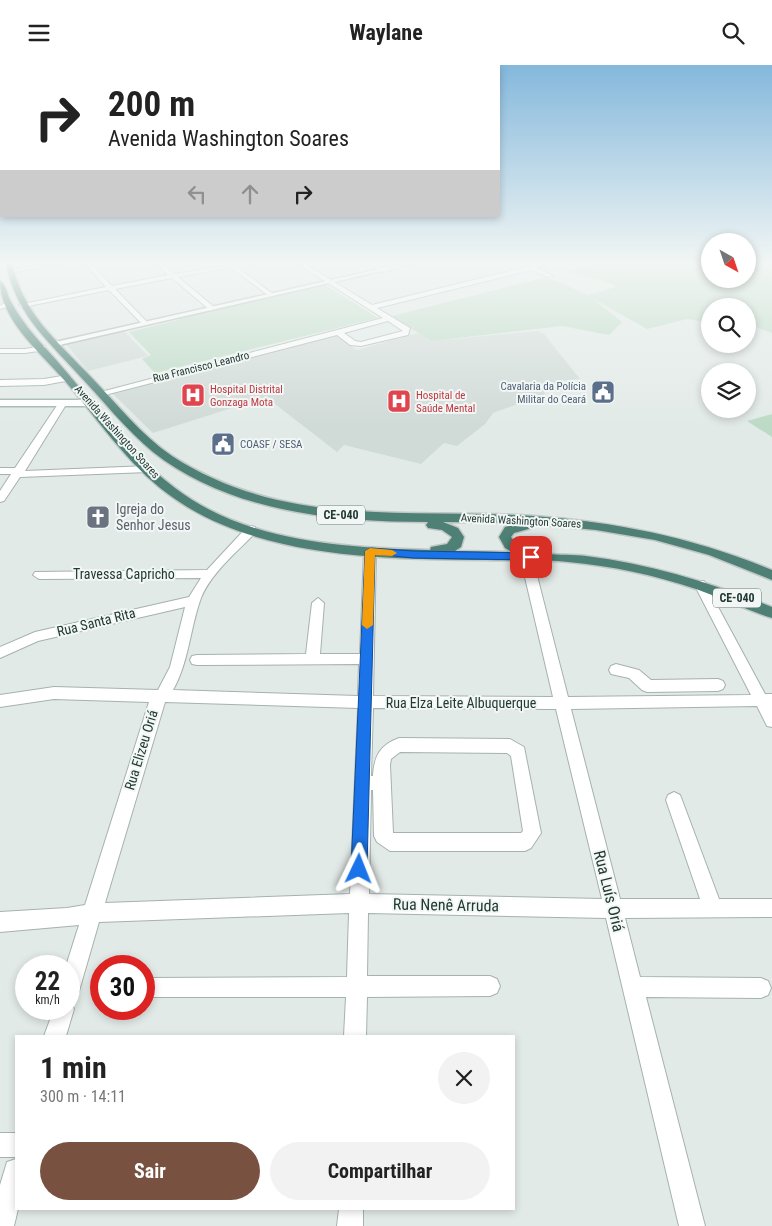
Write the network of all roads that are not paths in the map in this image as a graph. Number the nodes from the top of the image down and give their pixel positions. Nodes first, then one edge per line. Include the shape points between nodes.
1 (15, 318) edge
2 (34, 318) edge
3 (138, 318) edge
4 (166, 318) edge
5 (389, 319) joint
6 (143, 323) junction
7 (338, 332) junction
8 (55, 343) junction
9 (42, 348) junction
10 (0, 351) edge
11 (68, 378) junction
12 (0, 383) edge
13 (101, 393) junction
14 (0, 403) edge
15 (63, 403) junction
16 (88, 403) junction
17 (148, 469) junction
18 (0, 471) edge
19 (19, 473) junction
20 (0, 499) edge
21 (376, 518) junction
22 (554, 522) junction
23 (251, 530) junction
24 (370, 551) junction
25 (413, 554) junction
26 (528, 556) junction
27 (209, 574) junction
28 (39, 575) dead end
29 (772, 575) edge
30 (700, 584) junction
31 (195, 599) junction
32 (318, 603) dead end
33 (772, 613) edge
34 (0, 653) edge
35 (366, 659) junction
36 (312, 660) junction
37 (197, 661) dead end
38 (616, 670) dead end
39 (718, 685) dead end
40 (647, 686) junction
41 (163, 695) junction
42 (766, 700) edge
43 (0, 701) edge
44 (364, 702) junction
45 (562, 703) junction
46 (654, 703) junction
47 (772, 721) edge
48 (362, 783) junction
49 (381, 783) junction
50 (674, 800) dead end
51 (358, 903) junction
52 (713, 908) junction
53 (772, 908) edge
54 (613, 909) junction
55 (93, 913) junction
56 (0, 922) edge
57 (80, 955) edge
58 (490, 986) dead end
59 (356, 987) junction
60 (632, 987) junction
61 (155, 988) edge
62 (761, 989) dead end
63 (61, 1020) edge
64 (56, 1035) edge
65 (355, 1035) edge
66 (0, 1145) edge
67 (15, 1145) edge
68 (15, 1175) edge
69 (351, 1210) edge
70 (1, 1226) edge
71 (350, 1226) edge
72 (692, 1226) edge

1 - 9 highway, Avenida Washington Soares / CE-040
2 - 8 highway, Avenida Washington Soares / CE-040
3 - 6 street
4 - 6 street
5 - 7 street, Rua Francisco Leandro
5 - 7 street via 406,332 361,344 353,343
6 - 8 street
7 - 13 street, Rua Francisco Leandro
8 - 13 highway, Avenida Washington Soares / CE-040
9 - 10 street
9 - 11 highway, Avenida Washington Soares / CE-040
11 - 12 street
11 - 16 highway, Avenida Washington Soares / CE-040
13 - 21 highway, Avenida Washington Soares / CE-040 via 142,438 189,471 218,485 336,515
14 - 15 street
15 - 16 street
15 - 19 street
16 - 17 highway, Avenida Washington Soares / CE-040
17 - 19 street
17 - 23 highway, Avenida Washington Soares / CE-040 via 184,500
18 - 19 street
19 - 20 street
21 - 22 highway, Avenida Washington Soares / CE-040
21 - 25 highway via 439,525 458,537 451,548
22 - 26 highway via 513,528 507,532 507,542
22 - 29 highway, Avenida Washington Soares / CE-040 via 609,527 669,538
23 - 24 highway, Avenida Washington Soares / CE-040 via 302,542
23 - 27 street, Rua Elizeu Oriá
24 - 25 highway, Avenida Washington Soares / CE-040
24 - 35 street
25 - 26 highway, Avenida Washington Soares / CE-040
26 - 30 highway, Avenida Washington Soares / CE-040 via 627,565
26 - 45 street, Rua Luís Oriá
27 - 28 street, Travessa Capricho
27 - 31 street, Rua Elizeu Oriá
30 - 33 highway, Avenida Washington Soares / CE-040
30 - 42 street
31 - 34 street, Rua Santa Rita via 35,637
31 - 41 street, Rua Elizeu Oriá via 169,689
32 - 36 street
35 - 36 street
35 - 44 street
36 - 37 street
38 - 40 street via 637,675
39 - 40 street
40 - 46 street
41 - 43 street, Rua Elza Leite Albuquerque via 54,693
41 - 44 street, Rua Elza Leite Albuquerque
41 - 55 street, Rua Elizeu Oriá via 156,701
42 - 46 street, Rua Elza Leite Albuquerque
42 - 47 street
44 - 45 street, Rua Elza Leite Albuquerque
44 - 48 street
45 - 46 street, Rua Elza Leite Albuquerque
45 - 54 street, Rua Luís Oriá
48 - 49 street
48 - 51 street
49 - 49 street via 382,757 399,745 510,746 518,752 532,833 524,841 390,842 383,836
50 - 52 street
51 - 54 street, Rua Nenê Arruda
51 - 55 street, Rua Nenê Arruda
51 - 59 street
52 - 53 street, Rua Nenê Arruda
52 - 54 street, Rua Nenê Arruda
54 - 60 street, Rua Luís Oriá
55 - 56 street, Rua Nenê Arruda via 68,919
55 - 57 street, Rua Elizeu Oriá
58 - 59 street
59 - 61 street
59 - 65 street
60 - 62 street
60 - 72 street, Rua Luís Oriá
63 - 64 street
66 - 67 street
68 - 70 street
69 - 71 street

